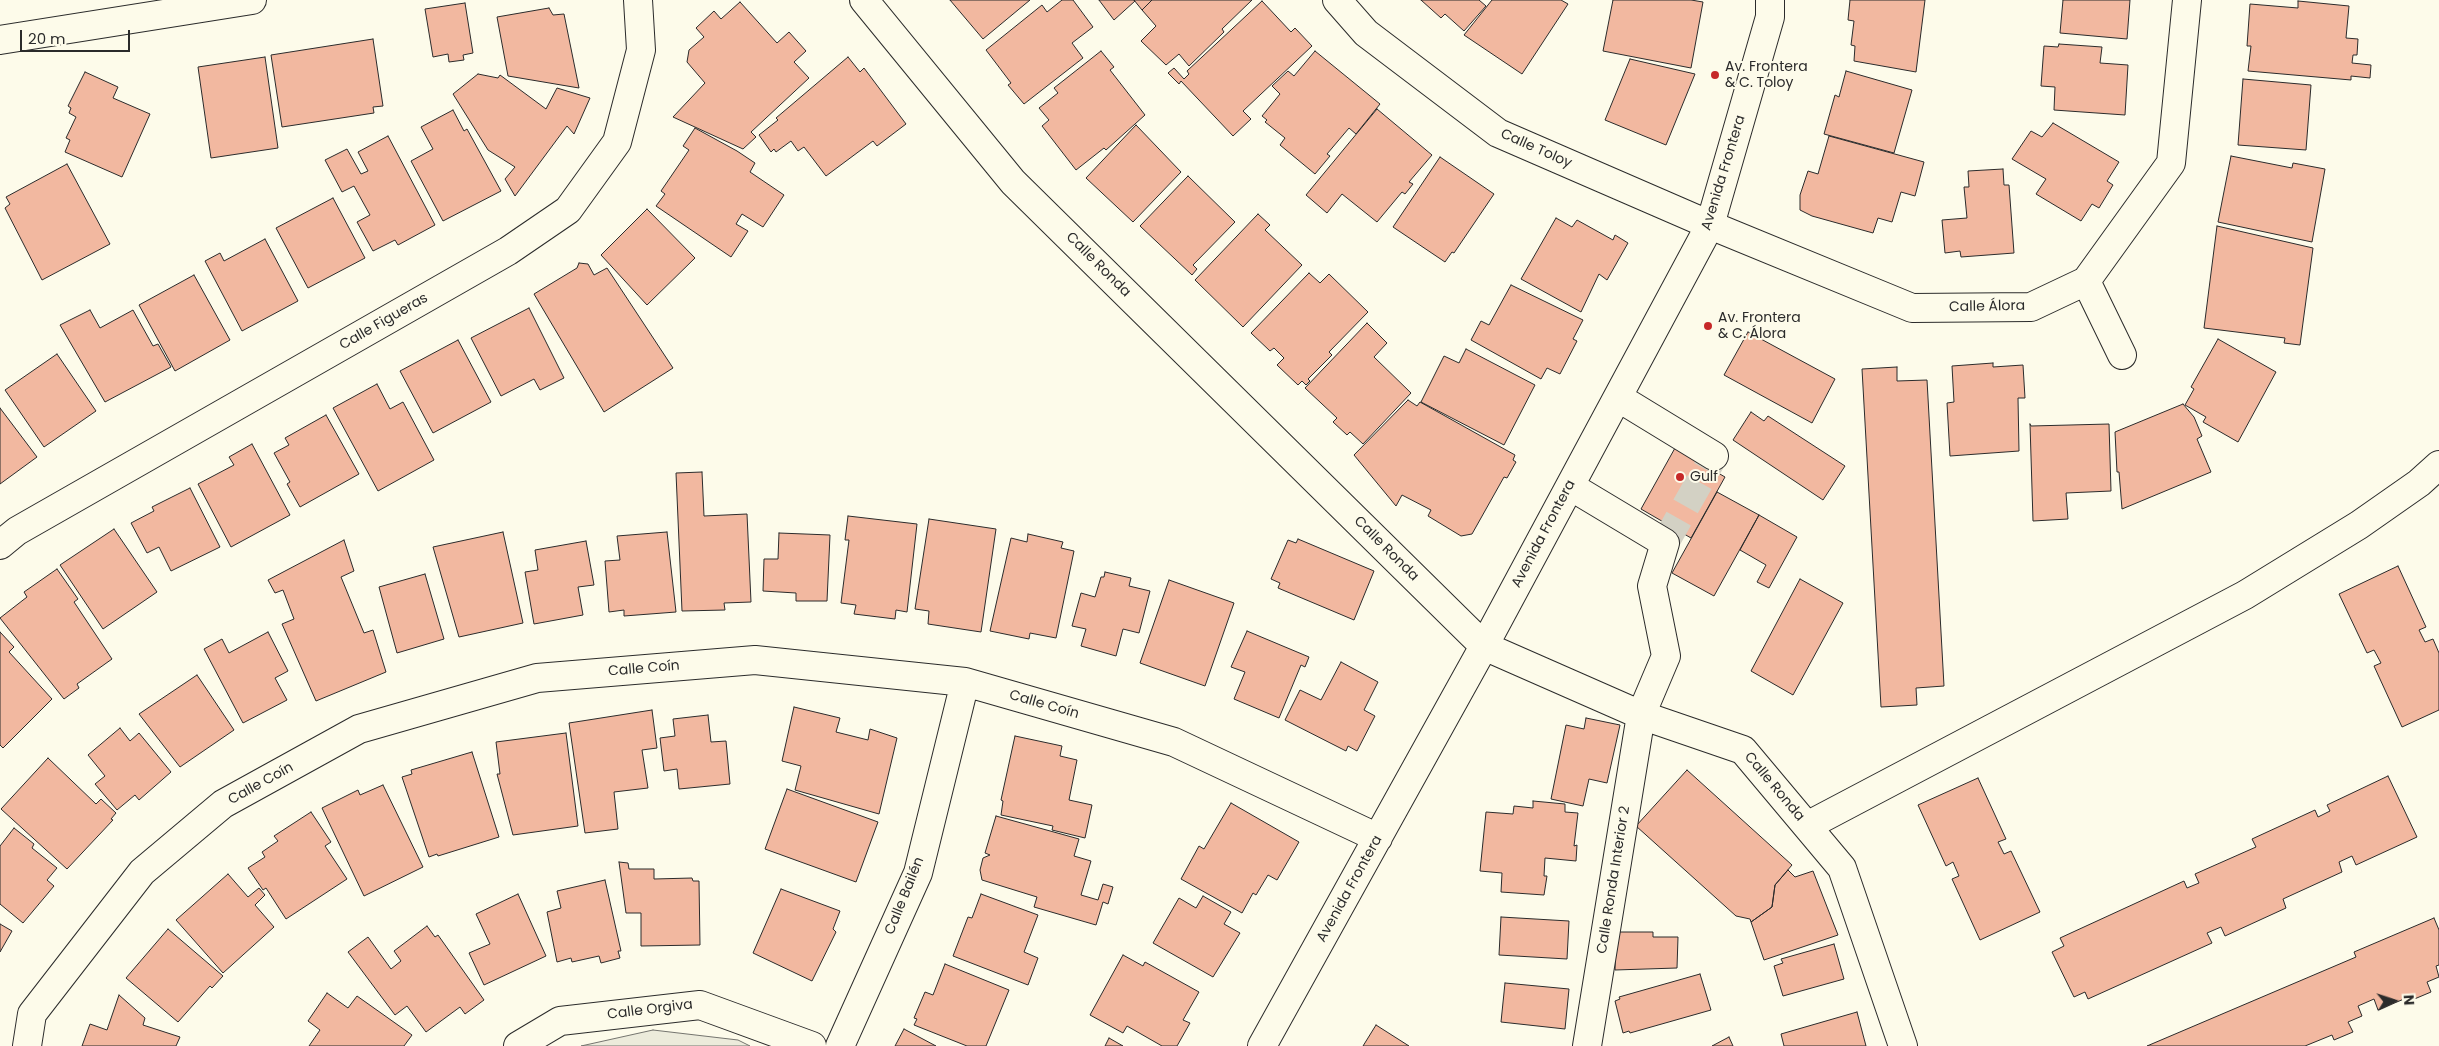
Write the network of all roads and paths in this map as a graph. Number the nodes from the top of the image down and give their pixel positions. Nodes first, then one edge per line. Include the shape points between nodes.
1 (252, 0) edge
2 (638, 0) edge
3 (864, 0) edge
4 (1337, 0) edge
5 (1770, 0) edge
6 (2187, 0) edge
7 (0, 40) edge
8 (1710, 225) junction
9 (2086, 281) junction
10 (2122, 355) dead end
11 (1619, 398) junction
12 (1714, 456) dead end
13 (2439, 465) edge
14 (1570, 486) junction
15 (0, 545) edge
16 (1484, 646) junction
17 (965, 682) junction
18 (1642, 715) junction
19 (1807, 826) junction
20 (1378, 838) junction
21 (27, 1046) edge
22 (518, 1046) edge
23 (812, 1046) edge
24 (840, 1046) edge
25 (1262, 1046) edge
26 (1587, 1046) edge
27 (1903, 1046) edge

1 - 7 street
2 - 15 street, Calle Figueras via 641,50 616,142 568,210 508,251 17,531
3 - 16 street, Calle Ronda via 1013,182
4 - 8 street, Calle Toloy via 1366,33 1498,133
5 - 8 street, Avenida Frontera via 1770,17
6 - 9 street, Calle Álora via 2171,163
8 - 9 street, Calle Álora via 1912,308 2031,307
8 - 11 street, Avenida Frontera
9 - 10 street
11 - 12 street
11 - 14 street, Avenida Frontera
13 - 19 street via 2359,525 2246,596
14 - 16 street, Avenida Frontera
14 - 18 street, Calle Ronda Interior 2 via 1665,544 1652,586 1666,656
16 - 18 street, Calle Ronda
16 - 20 street, Avenida Frontera
17 - 20 street, Calle Coín via 1174,742
17 - 21 street, Calle Coín via 745,661 537,678 359,729 223,804 142,872 32,1014
17 - 24 street, Calle Bailén via 918,874
18 - 19 street, Calle Ronda via 1743,750
18 - 26 street, Calle Ronda Interior 2
19 - 27 street, Calle Ronda via 1842,868
20 - 25 street, Avenida Frontera
22 - 23 street, Calle Orgiva via 560,1021 700,1005

